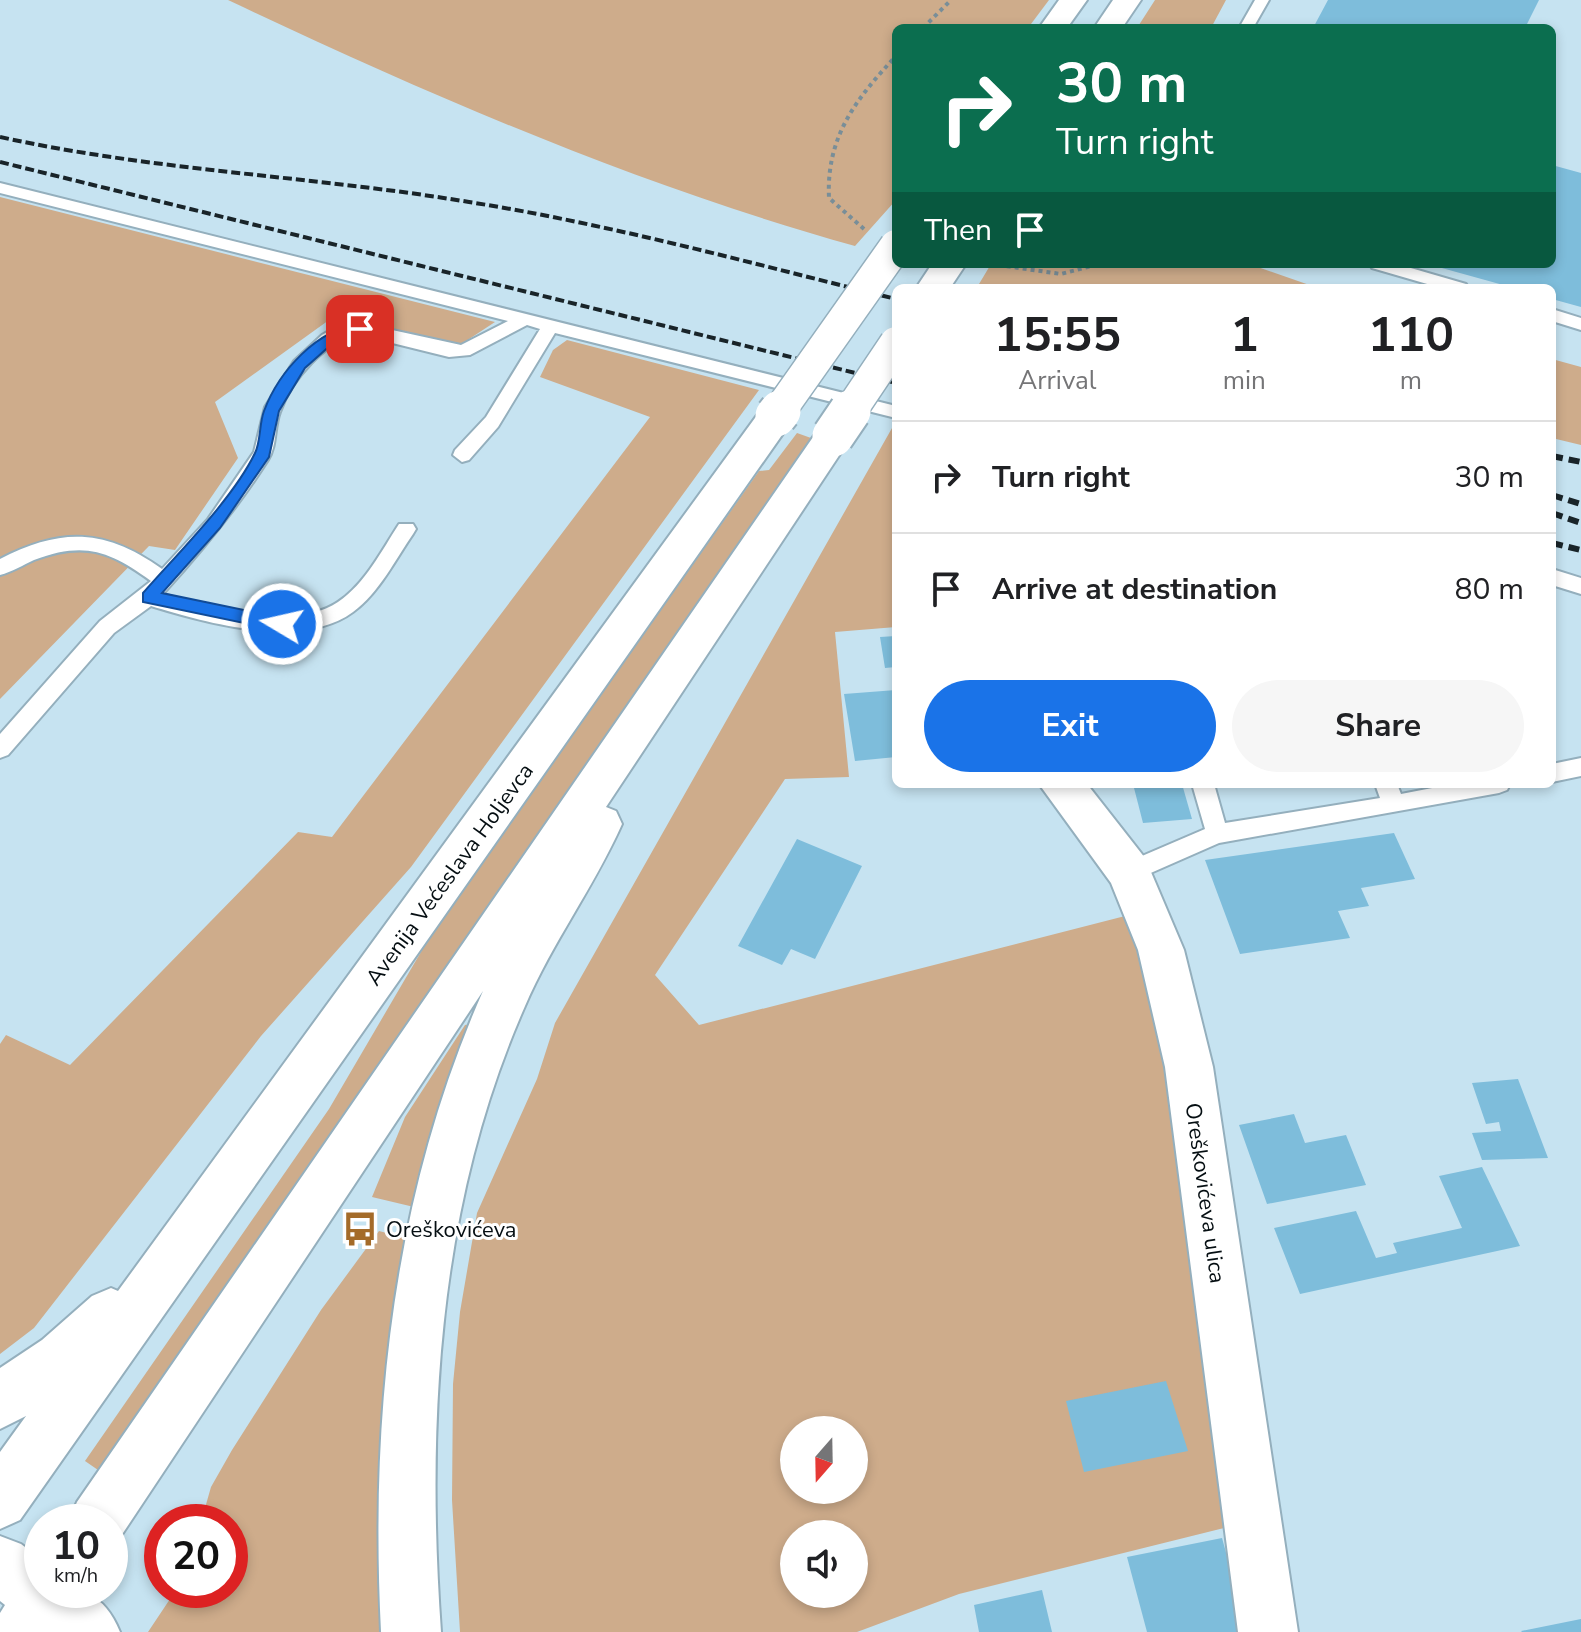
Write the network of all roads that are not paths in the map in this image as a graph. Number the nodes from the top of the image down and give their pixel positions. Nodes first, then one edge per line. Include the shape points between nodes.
1 (1073, 0) edge
2 (1127, 0) edge
3 (1262, 0) edge
4 (1056, 24) edge
5 (1111, 24) edge
6 (1248, 24) edge
7 (0, 188) edge
8 (884, 240) edge
9 (1392, 268) edge
10 (1446, 284) edge
11 (1556, 316) edge
12 (527, 318) junction
13 (1581, 324) edge
14 (551, 325) junction
15 (892, 349) edge
16 (892, 411) edge
17 (462, 455) dead end
18 (406, 529) dead end
19 (0, 568) edge
20 (1556, 578) edge
21 (165, 581) junction
22 (1581, 586) edge
23 (148, 597) junction
24 (637, 725) junction
25 (0, 749) edge
26 (1581, 767) edge
27 (1556, 772) edge
28 (1064, 788) edge
29 (1204, 788) edge
30 (1388, 788) edge
31 (1479, 788) edge
32 (1394, 805) junction
33 (1217, 834) junction
34 (1129, 872) junction
35 (169, 1263) junction
36 (0, 1401) edge
37 (0, 1500) edge
38 (109, 1504) edge
39 (0, 1565) edge
40 (53, 1613) edge
41 (411, 1632) edge
42 (1268, 1632) edge

1 - 4 main road
2 - 5 main road
3 - 6 lane
7 - 12 lane
8 - 35 main road, Avenija Većeslava Holjevca, bridge via 776,416
9 - 10 lane
11 - 13 lane
12 - 14 lane
12 - 21 lane via 464,351 360,329 328,339 300,365 271,411 263,453 215,524
14 - 16 lane
14 - 17 lane via 492,422
15 - 24 main road, bridge
18 - 23 lane via 345,609 313,623 266,622
19 - 21 lane via 68,544 90,544 110,546
20 - 22 lane
21 - 23 lane
23 - 25 lane via 107,627
24 - 38 main road
24 - 41 main road via 592,842 540,929 488,1034 446,1160 418,1308 408,1444
26 - 27 lane
28 - 34 main road, Oreškovićeva ulica
29 - 33 lane
30 - 32 lane
31 - 32 lane
32 - 33 lane
33 - 34 lane
34 - 42 main road, Oreškovićeva ulica via 1161,950 1189,1067
35 - 36 main road via 61,1359
35 - 37 main road, Avenija Većeslava Holjevca
39 - 40 main road

